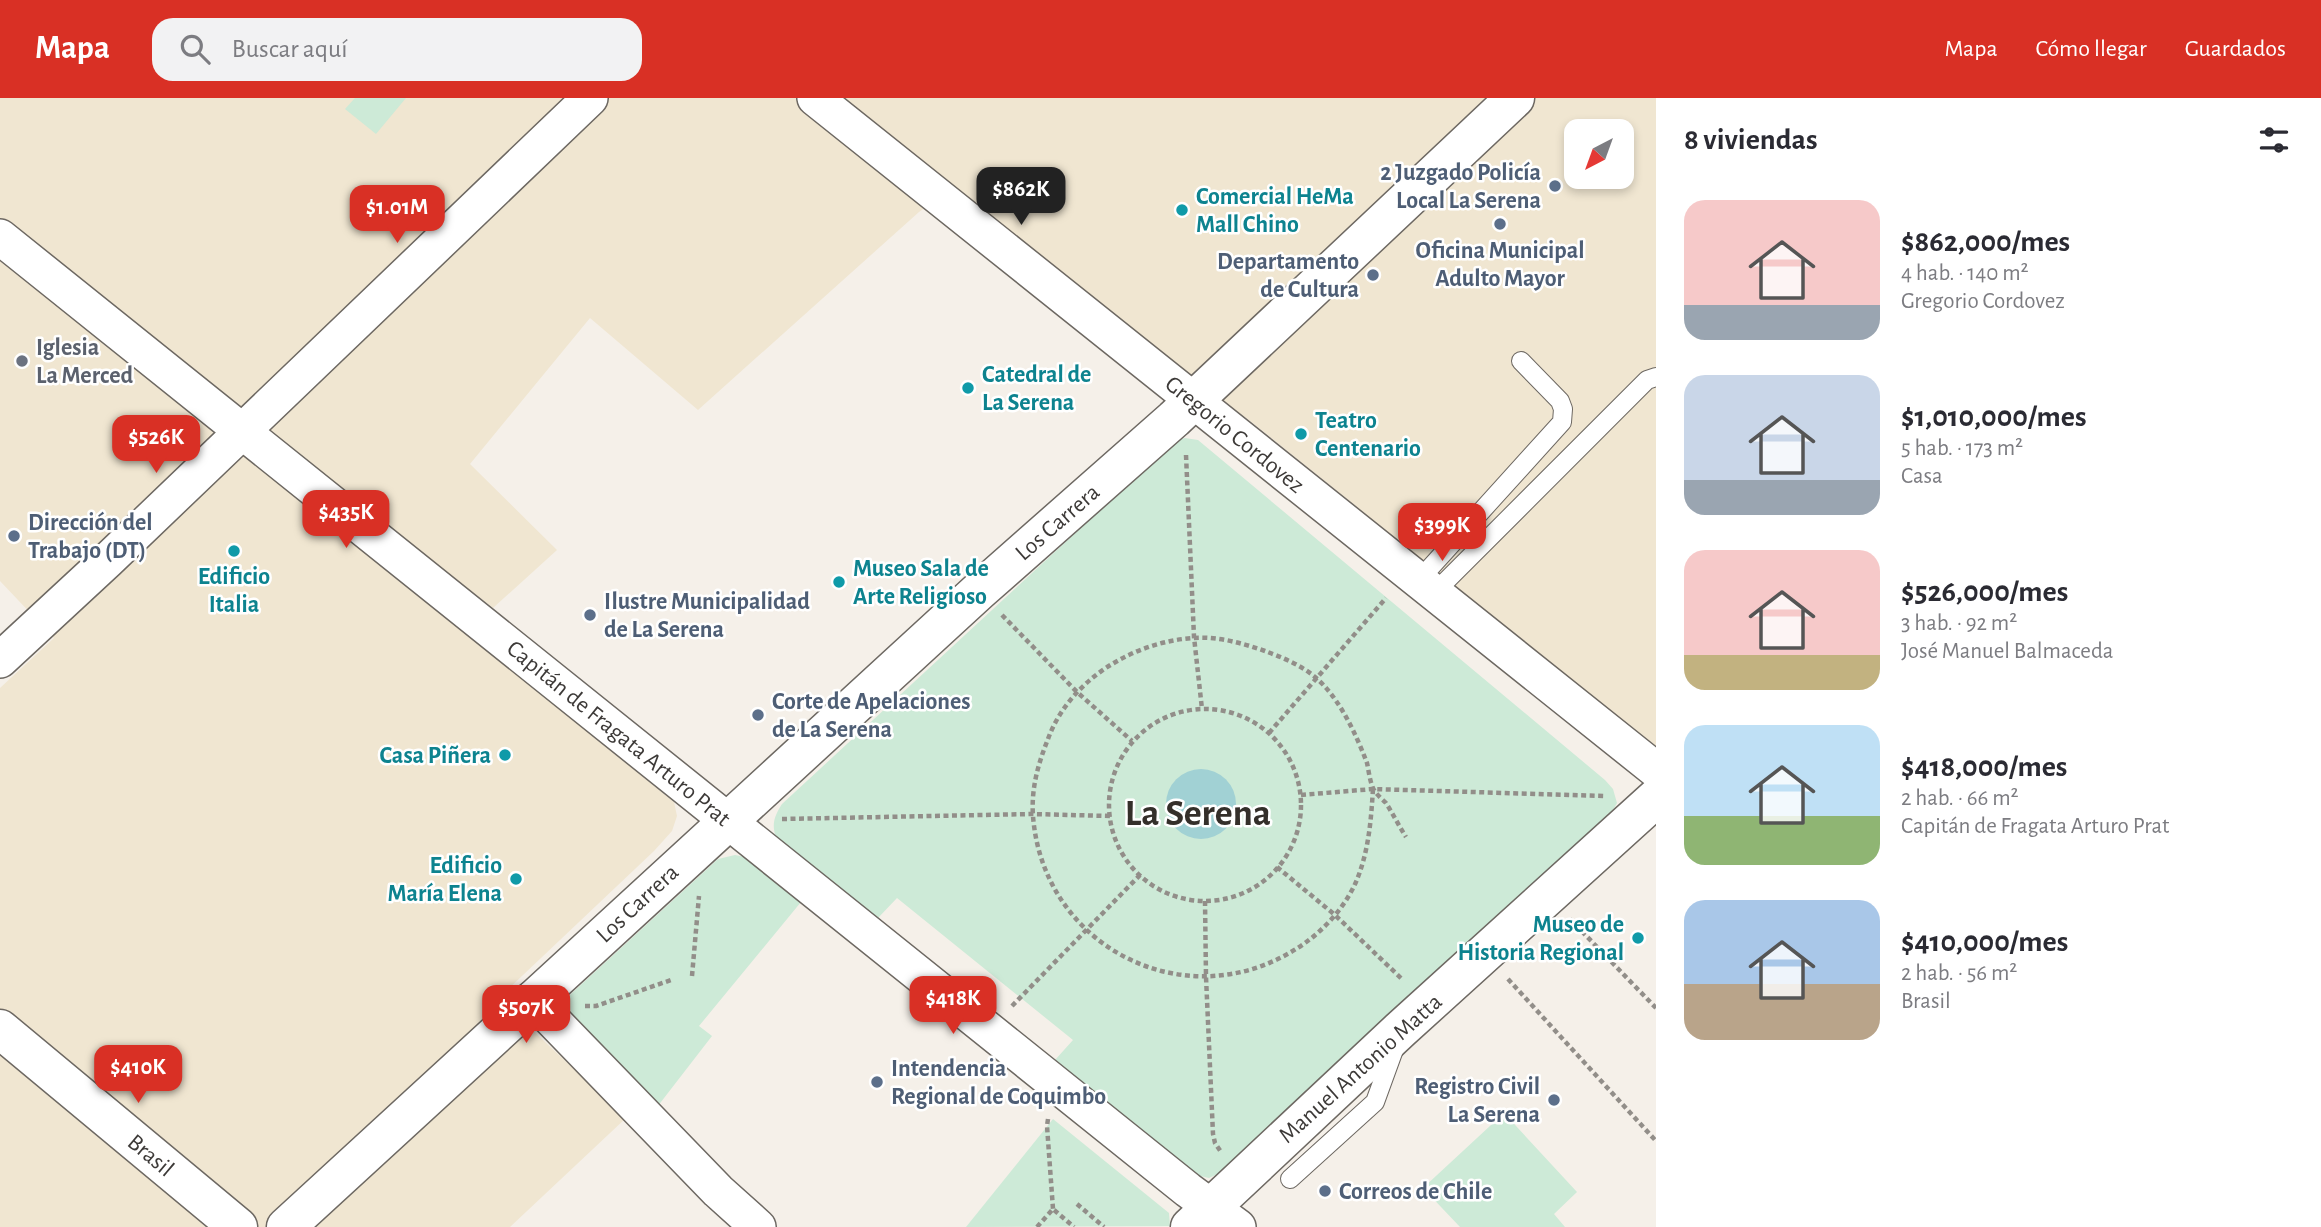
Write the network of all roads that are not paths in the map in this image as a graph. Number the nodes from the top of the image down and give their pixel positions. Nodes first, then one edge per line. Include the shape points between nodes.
1 (590, 98) edge
2 (815, 98) edge
3 (1516, 98) edge
4 (0, 237) edge
5 (1521, 362) dead end
6 (1656, 377) edge
7 (1184, 410) junction
8 (242, 432) junction
9 (1427, 587) junction
10 (0, 660) edge
11 (1656, 770) edge
12 (1656, 798) edge
13 (727, 820) junction
14 (541, 1009) junction
15 (0, 1029) edge
16 (1401, 1030) junction
17 (1290, 1179) dead end
18 (1213, 1220) edge
19 (238, 1227) edge
20 (286, 1227) edge
21 (758, 1227) edge

1 - 8 street
2 - 7 street, Gregorio Cordovez
3 - 7 street, Los Carrera
4 - 8 street, Capitán de Fragata Arturo Prat
5 - 9 lane via 1560,401 1562,422
6 - 9 lane via 1647,380
7 - 9 street, Gregorio Cordovez
7 - 13 street, Los Carrera
8 - 10 street
8 - 13 street, Capitán de Fragata Arturo Prat
9 - 11 street, Gregorio Cordovez
12 - 16 street, Manuel Antonio Matta
13 - 14 street, Los Carrera
13 - 18 street, Capitán de Fragata Arturo Prat via 1188,1190
14 - 20 street, Los Carrera
14 - 21 street
15 - 19 street, Brasil
16 - 17 lane via 1375,1102
16 - 18 street, Manuel Antonio Matta via 1246,1172

